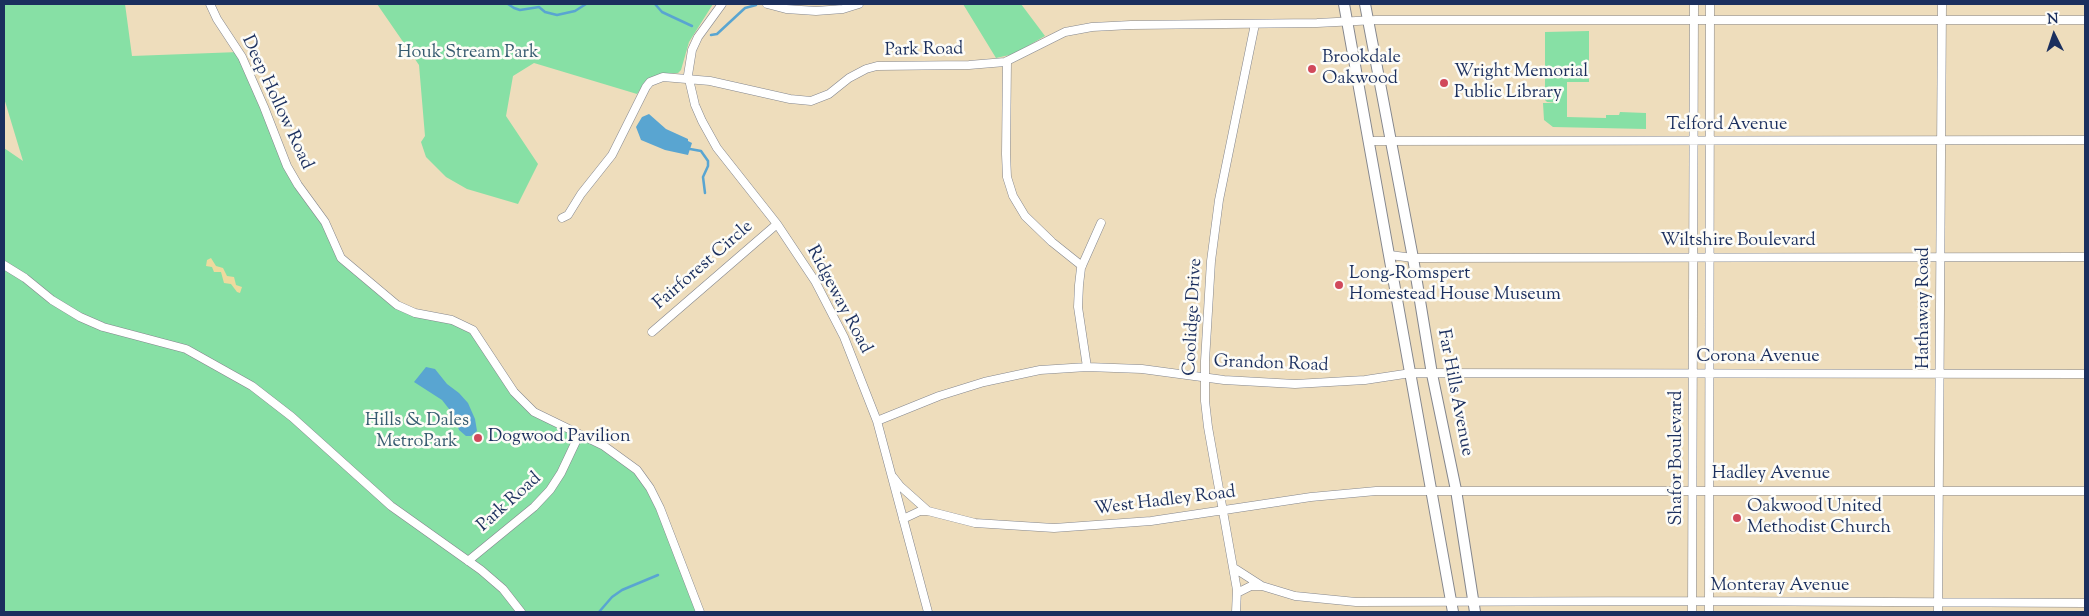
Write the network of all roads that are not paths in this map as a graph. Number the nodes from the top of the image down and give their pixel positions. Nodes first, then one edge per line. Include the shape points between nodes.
1 (210, 4) edge
2 (722, 4) edge
3 (767, 4) edge
4 (858, 4) edge
5 (1344, 4) edge
6 (1365, 4) edge
7 (1694, 4) edge
8 (1710, 4) edge
9 (1942, 4) edge
10 (1368, 20) junction
11 (1694, 20) junction
12 (1710, 20) junction
13 (1942, 20) junction
14 (2085, 20) edge
15 (1347, 22) junction
16 (1255, 24) junction
17 (1008, 61) junction
18 (689, 79) junction
19 (1940, 140) junction
20 (2085, 140) edge
21 (1369, 141) junction
22 (1390, 141) junction
23 (1695, 141) junction
24 (1711, 141) junction
25 (562, 218) dead end
26 (1100, 223) dead end
27 (777, 224) junction
28 (1390, 255) junction
29 (1694, 257) junction
30 (1709, 257) junction
31 (1940, 257) junction
32 (2085, 257) edge
33 (1413, 258) junction
34 (4, 264) edge
35 (1082, 266) junction
36 (652, 332) dead end
37 (1086, 367) junction
38 (1411, 373) junction
39 (1694, 373) junction
40 (1708, 373) junction
41 (1432, 374) junction
42 (1940, 374) junction
43 (2085, 374) edge
44 (1205, 378) junction
45 (877, 421) junction
46 (580, 435) junction
47 (893, 477) junction
48 (1432, 490) junction
49 (1456, 490) junction
50 (1693, 490) junction
51 (1708, 490) junction
52 (1939, 490) junction
53 (2085, 491) edge
54 (928, 511) junction
55 (1223, 511) junction
56 (903, 519) junction
57 (468, 561) junction
58 (1234, 568) junction
59 (1262, 586) junction
60 (1237, 593) junction
61 (1692, 601) junction
62 (1450, 602) junction
63 (1709, 602) junction
64 (1938, 603) junction
65 (2085, 604) edge
66 (1475, 607) edge
67 (521, 612) edge
68 (700, 612) edge
69 (928, 612) edge
70 (1236, 612) edge
71 (1453, 612) edge
72 (1692, 612) edge
73 (1709, 612) edge
74 (1938, 612) edge

1 - 46 street, Deep Hollow Road via 242,57 287,166 325,222 341,258 397,305 415,313 452,320 473,330 523,402 545,419
2 - 18 street, Ridgeway Road via 692,50
3 - 4 street via 786,9 816,10 844,9
5 - 15 main road
6 - 10 main road, Far Hills Avenue
7 - 11 street, Shafor Boulevard
8 - 12 street, Shafor Boulevard
9 - 13 street, Hathaway Road
10 - 11 street, Park Road
10 - 15 street, Park Road
10 - 22 main road, Far Hills Avenue
11 - 12 street, Park Road
11 - 23 street, Shafor Boulevard
12 - 13 street, Park Road
12 - 24 street, Shafor Boulevard
13 - 14 street, Park Road
13 - 19 street, Hathaway Road
15 - 16 street, Park Road
15 - 21 main road
16 - 17 street, Park Road via 1131,25 1078,29 1052,38
16 - 44 street, Coolidge Drive via 1219,200 1211,261
17 - 18 street, Park Road via 969,65 877,66 857,73 829,94 811,101
17 - 35 street via 1006,154 1007,177 1013,196 1025,216
18 - 25 street, Park Road via 663,76 650,82 612,155 568,215
18 - 27 street, Ridgeway Road via 698,113 718,148
19 - 20 street, Telford Avenue
19 - 24 street, Telford Avenue
19 - 31 street, Hathaway Road
21 - 22 street, Telford Avenue
21 - 28 main road
22 - 23 street, Telford Avenue
22 - 33 main road, Far Hills Avenue
23 - 24 street, Telford Avenue
23 - 29 street, Shafor Boulevard
24 - 30 street, Shafor Boulevard
26 - 35 street
27 - 36 street, Fairforest Circle
27 - 45 street, Ridgeway Road via 831,310
28 - 33 street, Wiltshire Boulevard
28 - 38 main road
29 - 30 street, Wiltshire Boulevard
29 - 33 street, Wiltshire Boulevard
29 - 39 street, Shafor Boulevard
30 - 31 street, Wiltshire Boulevard
30 - 40 street, Shafor Boulevard
31 - 32 street, Wiltshire Boulevard
31 - 42 street, Hathaway Road
33 - 41 main road, Far Hills Avenue
34 - 57 street via 80,317 186,350 252,386 292,417 391,506
35 - 37 street via 1078,307
37 - 44 street, Grandon Road via 1140,368
37 - 45 street, Grandon Road via 1040,370 984,382
38 - 41 street, Grandon Road
38 - 44 street, Grandon Road via 1365,380 1295,384
38 - 48 main road
39 - 40 street, Corona Avenue
39 - 41 street, Corona Avenue
39 - 50 street, Shafor Boulevard
40 - 42 street, Corona Avenue
40 - 51 street, Shafor Boulevard
41 - 49 main road, Far Hills Avenue
42 - 43 street, Corona Avenue
42 - 52 street, Hathaway Road
44 - 55 street, Coolidge Drive via 1208,427
45 - 47 street, Ridgeway Road
46 - 57 street, Park Road via 550,490
46 - 68 street, Deep Hollow Road via 604,446 643,477 666,523
47 - 54 street, West Hadley Road
47 - 56 street, Ridgeway Road
48 - 49 street, West Hadley Road
48 - 55 street, West Hadley Road via 1340,494
48 - 62 main road
49 - 50 street, Hadley Avenue
49 - 66 main road, Far Hills Avenue
50 - 51 street, Hadley Avenue
50 - 61 street, Shafor Boulevard
51 - 52 street, Hadley Avenue
51 - 63 street, Shafor Boulevard
52 - 53 street, Hadley Avenue
52 - 64 street, Hathaway Road
54 - 55 street, West Hadley Road via 976,523 1054,528 1143,522
54 - 56 street
55 - 58 street, Coolidge Drive
56 - 69 street, Ridgeway Road
57 - 67 street via 503,589
58 - 59 street, Monteray Avenue
58 - 60 street, Coolidge Drive
59 - 60 street via 1251,586
59 - 62 street, Monteray Avenue via 1295,596 1334,601
60 - 70 street, Coolidge Drive
61 - 63 street, Monteray Avenue
61 - 66 street, Monteray Avenue
61 - 72 street, Shafor Boulevard
62 - 66 street, Monteray Avenue
62 - 71 main road
63 - 64 street, Monteray Avenue
63 - 73 street, Shafor Boulevard
64 - 65 street, Monteray Avenue
64 - 74 street, Hathaway Road

